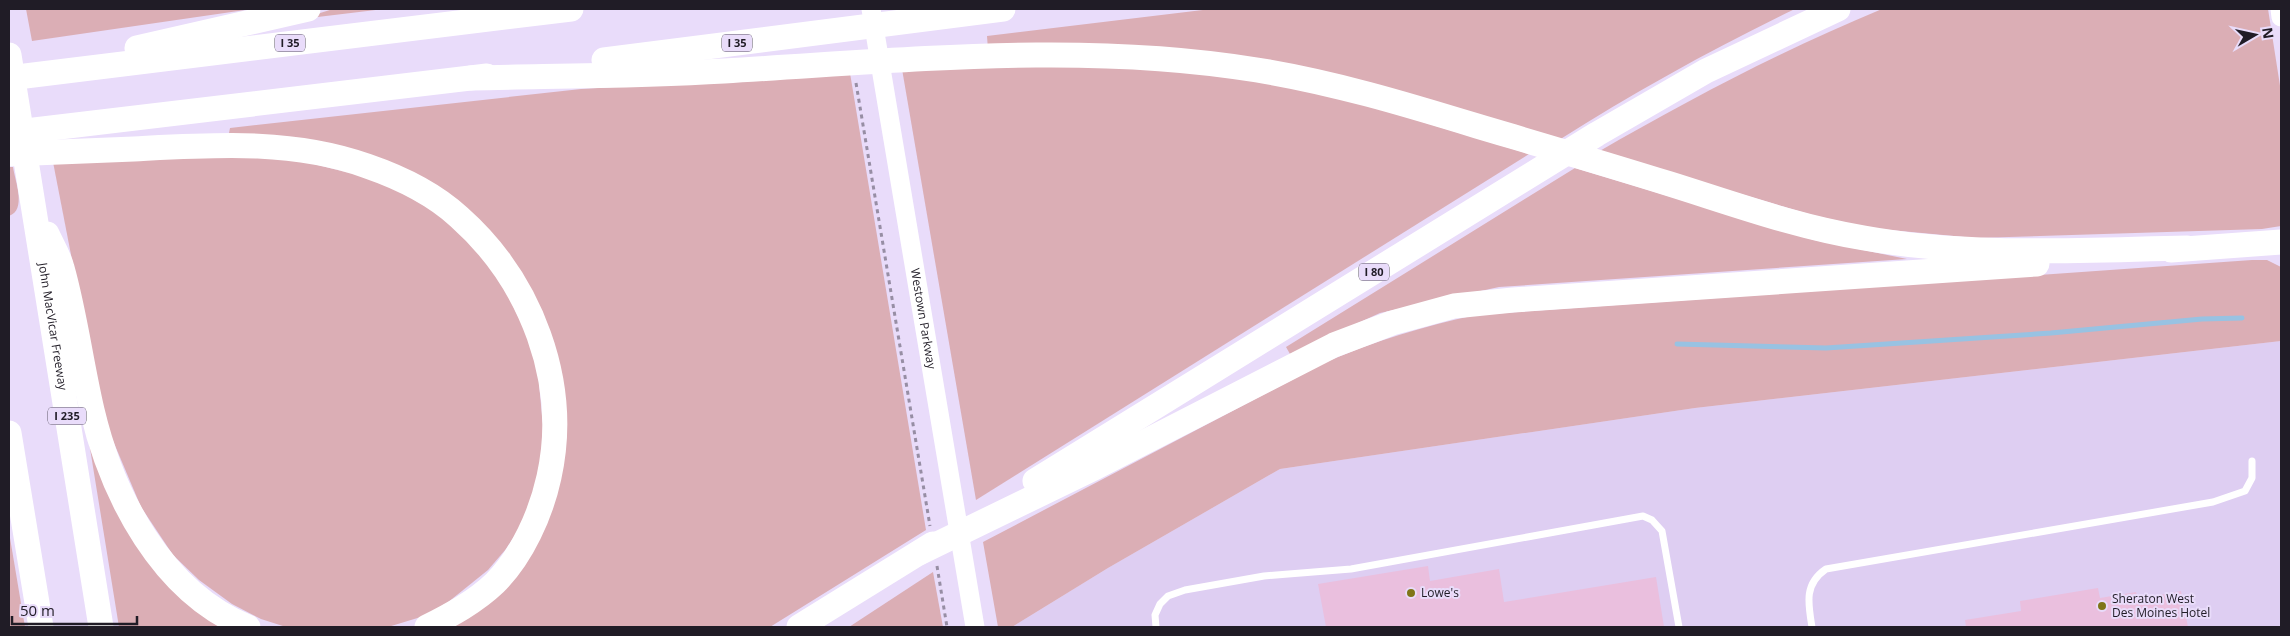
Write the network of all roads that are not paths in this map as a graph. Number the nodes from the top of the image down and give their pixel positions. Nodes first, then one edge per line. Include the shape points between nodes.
1 (308, 9) edge
2 (571, 9) edge
3 (871, 9) edge
4 (1003, 9) edge
5 (1838, 9) edge
6 (2280, 9) edge
7 (2281, 17) edge
8 (9, 55) edge
9 (9, 78) edge
10 (471, 78) junction
11 (9, 133) edge
12 (9, 154) edge
13 (34, 204) junction
14 (2281, 242) edge
15 (2187, 248) junction
16 (9, 433) edge
17 (2252, 461) dead end
18 (927, 556) junction
19 (856, 592) junction
20 (41, 627) edge
21 (101, 627) edge
22 (248, 627) edge
23 (427, 627) edge
24 (799, 627) edge
25 (825, 627) edge
26 (975, 627) edge
27 (1156, 627) edge
28 (1679, 627) edge
29 (1812, 627) edge

1 - 9 highway
2 - 9 highway, I 35
3 - 26 street, Westown Parkway
4 - 10 highway, I 35
5 - 18 highway, I 80 via 1706,71 1597,134
6 - 7 street
8 - 13 highway, John MacVicar Freeway / I 235
10 - 11 highway, I 35
10 - 15 highway via 720,71 994,55 1125,56 1257,70 1334,85 1788,221 1864,238 1942,247 2049,250
12 - 23 highway via 206,145 300,149 334,156 399,179 458,216 491,249 524,299 546,355 552,384 555,453 544,500 524,544 496,582 461,610
13 - 21 highway, John MacVicar Freeway / I 235
13 - 22 highway via 62,267 92,411 120,491 140,529 163,562 196,596 234,622
14 - 15 highway
15 - 18 highway via 2045,263 1454,306 1392,323 1334,345
16 - 20 highway
17 - 29 lane via 2252,478 2245,491 2213,502 1826,568 1811,585 1809,608
18 - 19 highway, I 80
19 - 24 highway, I 80
19 - 25 highway via 833,622
27 - 28 lane via 1155,615 1160,604 1168,596 1185,590 1264,576 1351,569 1643,516 1662,531

